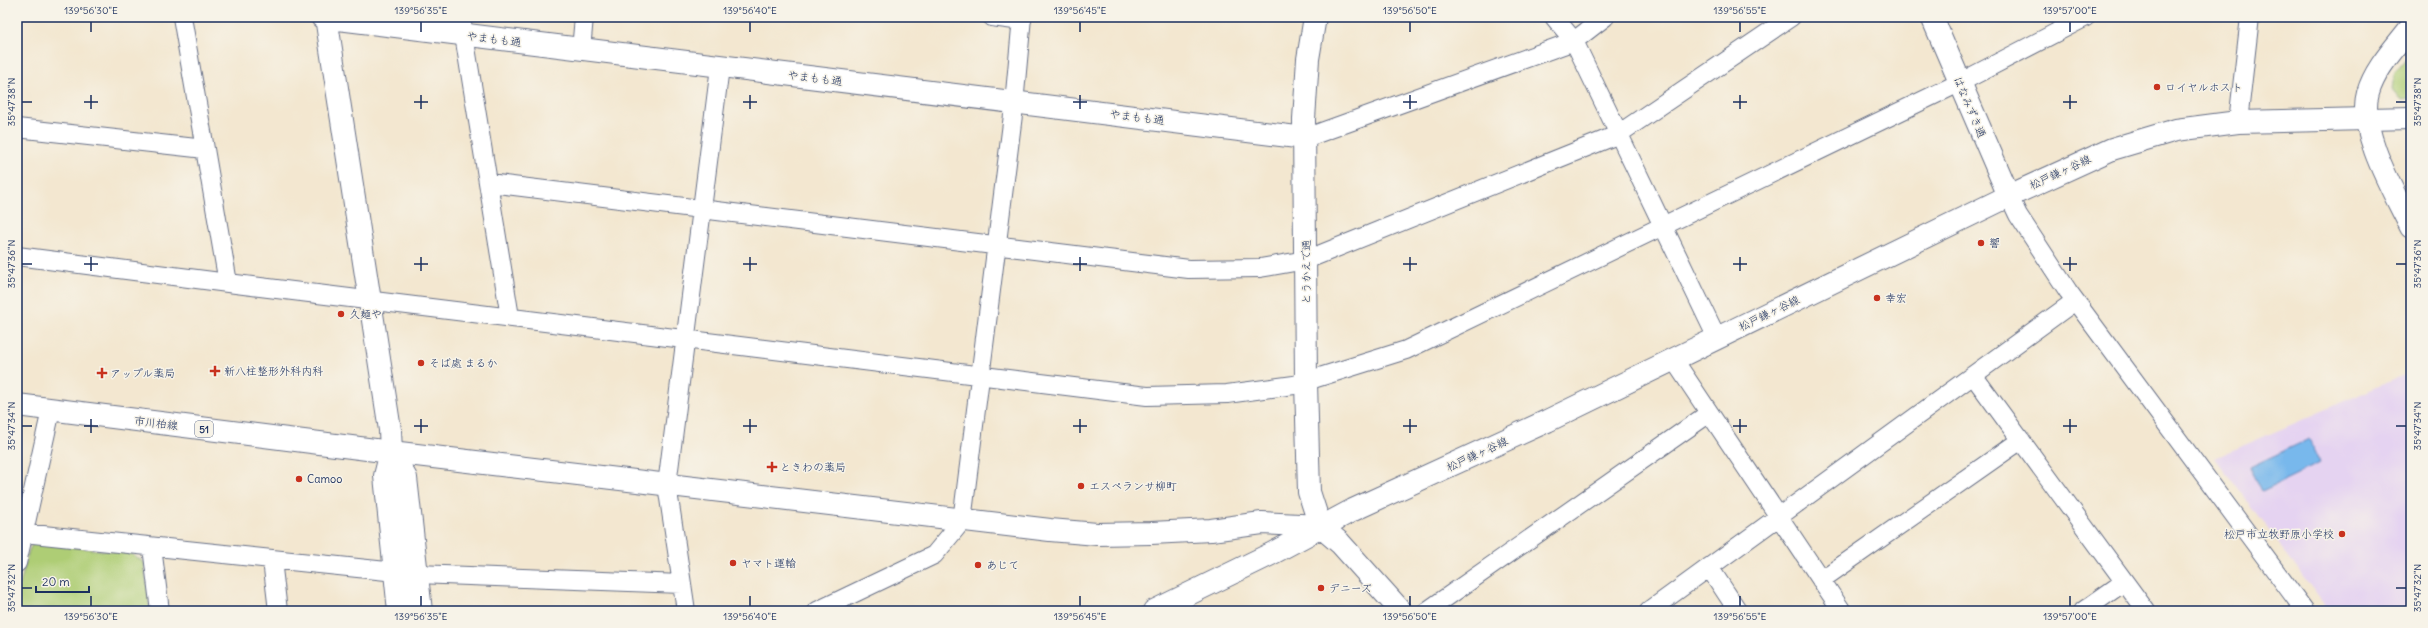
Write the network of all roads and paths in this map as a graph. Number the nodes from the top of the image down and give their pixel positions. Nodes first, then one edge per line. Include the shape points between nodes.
1 (182, 17) edge
2 (322, 17) edge
3 (326, 17) edge
4 (584, 17) edge
5 (992, 17) edge
6 (1315, 17) edge
7 (1554, 17) edge
8 (1605, 17) edge
9 (1791, 17) edge
10 (1932, 17) edge
11 (2086, 17) edge
12 (2250, 17) edge
13 (1022, 19) edge
14 (2061, 22) edge
15 (461, 26) edge
16 (2411, 27) edge
17 (1574, 41) junction
18 (581, 50) junction
19 (720, 67) junction
20 (1959, 83) junction
21 (1014, 103) junction
22 (2366, 118) junction
23 (2411, 118) edge
24 (2238, 122) junction
25 (17, 128) edge
26 (1617, 135) junction
27 (1304, 138) junction
28 (205, 149) junction
29 (489, 183) junction
30 (2009, 196) junction
31 (702, 208) junction
32 (1663, 226) junction
33 (2411, 227) edge
34 (997, 246) junction
35 (17, 256) edge
36 (1306, 260) junction
37 (228, 283) junction
38 (370, 300) junction
39 (2075, 300) junction
40 (510, 317) junction
41 (1717, 338) junction
42 (686, 339) junction
43 (1674, 360) junction
44 (1973, 375) junction
45 (980, 376) junction
46 (1306, 382) junction
47 (17, 405) edge
48 (51, 410) junction
49 (1708, 414) junction
50 (2021, 440) junction
51 (391, 452) junction
52 (667, 485) junction
53 (1779, 516) junction
54 (962, 521) junction
55 (1320, 526) junction
56 (24, 534) junction
57 (152, 547) junction
58 (272, 560) junction
59 (17, 563) edge
60 (1709, 567) junction
61 (396, 572) junction
62 (417, 574) junction
63 (1821, 580) junction
64 (2124, 582) junction
65 (682, 584) junction
66 (2085, 610) edge
67 (160, 611) edge
68 (278, 611) edge
69 (399, 611) edge
70 (421, 611) edge
71 (686, 611) edge
72 (817, 611) edge
73 (1154, 611) edge
74 (1400, 611) edge
75 (1427, 611) edge
76 (1649, 611) edge
77 (1738, 611) edge
78 (1842, 611) edge
79 (2146, 611) edge
80 (2305, 611) edge

1 - 28 street
2 - 3 street, やまもも通
3 - 15 street, やまもも通
3 - 38 street
4 - 18 street
5 - 13 street
6 - 27 street, とうかえで通 via 1308,59
7 - 17 street
8 - 17 street
9 - 26 street
10 - 20 street, はなみずき通
11 - 14 street
12 - 24 street
13 - 21 street
14 - 20 street
15 - 18 street, やまもも通
15 - 29 street
16 - 22 street via 2380,68 2368,94
17 - 26 street
17 - 27 street
18 - 19 street, やまもも通
19 - 21 street, やまもも通
19 - 31 street
20 - 30 street, はなみずき通
20 - 32 street
21 - 27 street, やまもも通
21 - 34 street
22 - 23 street, 松戸鎌ヶ谷線
22 - 24 street, 松戸鎌ヶ谷線
22 - 33 street via 2382,168
24 - 30 street, 松戸鎌ヶ谷線 via 2176,130 2112,149
25 - 28 street
26 - 32 street
26 - 36 street
27 - 36 street, とうかえで通
28 - 37 street
29 - 31 street
29 - 40 street
30 - 39 street via 2018,215
30 - 41 street, 松戸鎌ヶ谷線
31 - 34 street
31 - 42 street
32 - 41 street
32 - 46 street via 1406,350
34 - 36 street via 1189,269 1260,268
34 - 45 street
35 - 37 street
36 - 46 street, とうかえで通
37 - 38 street
38 - 40 street
38 - 51 street via 390,430
39 - 44 street
39 - 80 street
40 - 42 street
41 - 43 street, 松戸鎌ヶ谷線
42 - 45 street
42 - 52 street
43 - 49 street
43 - 55 street, 松戸鎌ヶ谷線
44 - 50 street
44 - 53 street
45 - 46 street via 1147,396 1227,394
45 - 54 street
46 - 55 street, とうかえで通 via 1309,492
47 - 48 street, 市川柏線 / 51
48 - 51 street, 市川柏線 / 51
48 - 56 street
49 - 53 street
49 - 75 street
50 - 63 street
50 - 64 street
51 - 52 street, 市川柏線
51 - 61 street via 385,476
51 - 62 street via 406,478
52 - 54 street, 市川柏線
52 - 65 street
53 - 60 street
53 - 63 street
54 - 55 street, 市川柏線 via 1097,534 1204,530 1262,523
54 - 72 street via 934,555
55 - 73 street, 松戸鎌ヶ谷線 via 1271,554
55 - 74 street via 1340,543
56 - 57 street
56 - 59 street
57 - 58 street
57 - 67 street
58 - 61 street
58 - 68 street
60 - 76 street
60 - 77 street
61 - 69 street
62 - 65 street
62 - 70 street
63 - 78 street
64 - 66 street
64 - 79 street
65 - 71 street

